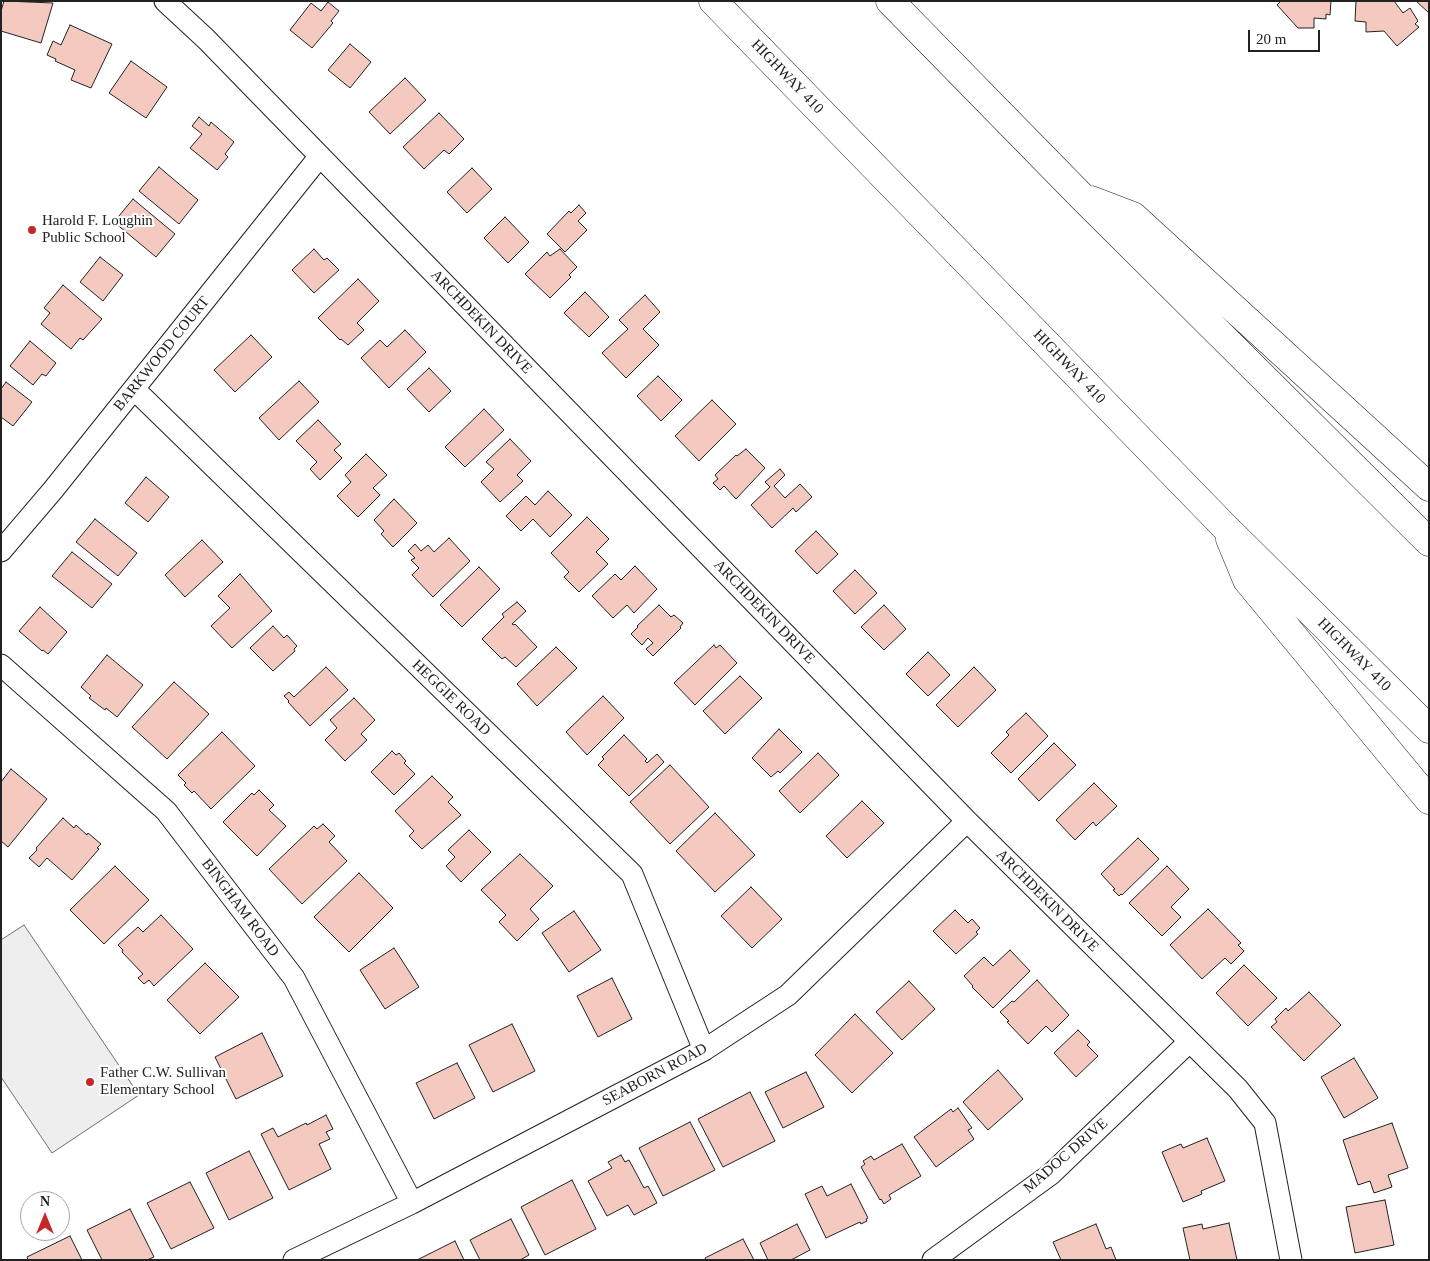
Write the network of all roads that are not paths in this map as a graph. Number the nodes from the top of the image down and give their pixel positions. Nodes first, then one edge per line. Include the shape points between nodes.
1 (165, 1) edge
2 (714, 1) edge
3 (890, 1) edge
4 (320, 156) junction
5 (1083, 198) junction
6 (134, 389) junction
7 (1429, 487) edge
8 (1224, 526) junction
9 (1429, 542) edge
10 (1, 551) edge
11 (1, 665) edge
12 (1429, 729) edge
13 (1429, 800) edge
14 (967, 821) junction
15 (1189, 1042) junction
16 (704, 1050) junction
17 (412, 1203) junction
18 (294, 1260) edge
19 (933, 1260) edge
20 (1291, 1260) edge

1 - 4 street, ARCHDEKIN DRIVE
2 - 8 highway, HIGHWAY 410
3 - 5 highway
4 - 6 street, BARKWOOD COURT
4 - 14 street, ARCHDEKIN DRIVE
5 - 7 highway via 1134,216
5 - 9 highway
6 - 10 street, BARKWOOD COURT
6 - 16 street, HEGGIE ROAD via 632,874
8 - 12 highway, HIGHWAY 410
8 - 13 highway via 1248,580
11 - 17 street, BINGHAM ROAD via 166,811 288,970
14 - 15 street, ARCHDEKIN DRIVE
14 - 16 street, SEABORN ROAD via 788,995
15 - 19 street, MADOC DRIVE via 1051,1174
15 - 20 street, ARCHDEKIN DRIVE via 1238,1089 1265,1124
16 - 17 street, SEABORN ROAD
17 - 18 street, SEABORN ROAD

